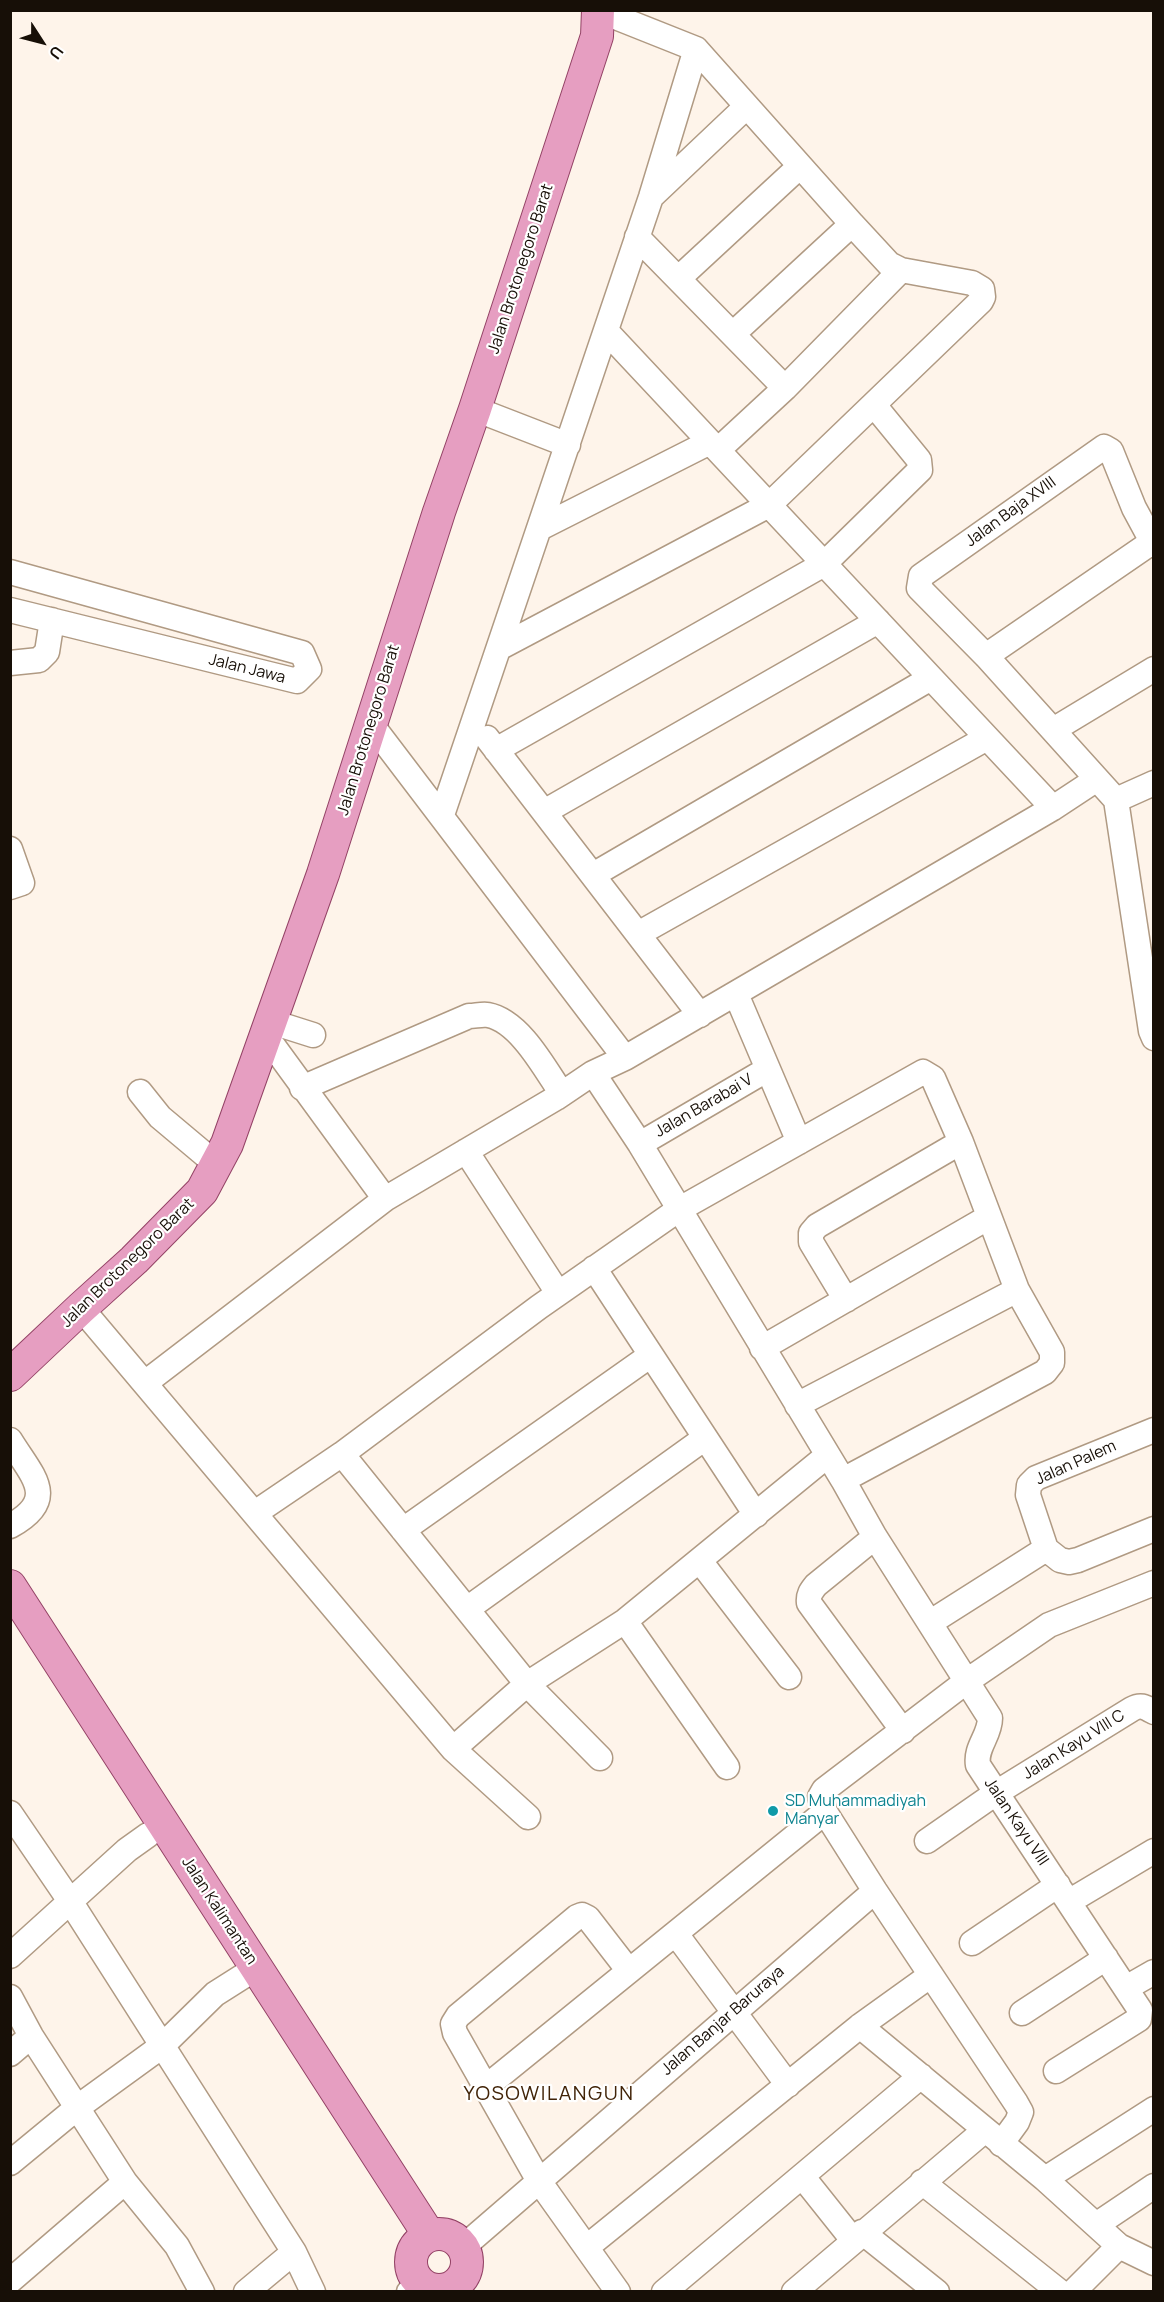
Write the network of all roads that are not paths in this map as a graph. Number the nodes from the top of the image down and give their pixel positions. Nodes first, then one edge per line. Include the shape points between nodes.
1 (598, 10) edge
2 (696, 50) junction
3 (746, 107) junction
4 (800, 167) junction
5 (651, 197) junction
6 (852, 224) junction
7 (638, 237) junction
8 (901, 270) junction
9 (679, 278) junction
10 (606, 331) junction
11 (734, 333) junction
12 (784, 388) junction
13 (874, 405) junction
14 (475, 409) junction
15 (568, 445) junction
16 (714, 446) junction
17 (1144, 503) edge
18 (769, 505) junction
19 (540, 528) junction
20 (1153, 544) edge
21 (824, 564) junction
22 (10, 572) edge
23 (42, 580) junction
24 (32, 615) edge
25 (878, 621) junction
26 (498, 648) junction
27 (986, 656) junction
28 (10, 663) edge
29 (1154, 669) edge
30 (931, 678) junction
31 (474, 721) junction
32 (371, 724) junction
33 (1053, 730) junction
34 (987, 738) junction
35 (496, 750) junction
36 (1097, 779) junction
37 (1154, 783) edge
38 (1116, 800) junction
39 (1053, 808) junction
40 (544, 812) junction
41 (442, 815) junction
42 (10, 849) edge
43 (593, 875) junction
44 (10, 887) edge
45 (1144, 914) edge
46 (638, 934) junction
47 (736, 994) junction
48 (700, 1015) junction
49 (269, 1029) junction
50 (1153, 1033) edge
51 (314, 1035) dead end
52 (625, 1058) junction
53 (768, 1069) junction
54 (593, 1072) junction
55 (302, 1088) junction
56 (140, 1092) dead end
57 (562, 1094) junction
58 (799, 1142) junction
59 (961, 1142) junction
60 (640, 1144) junction
61 (466, 1151) junction
62 (216, 1164) junction
63 (385, 1199) junction
64 (678, 1210) junction
65 (990, 1217) junction
66 (594, 1268) junction
67 (1017, 1290) junction
68 (558, 1293) junction
69 (846, 1300) junction
70 (81, 1308) junction
71 (762, 1348) junction
72 (651, 1355) junction
73 (13, 1367) edge
74 (144, 1383) junction
75 (797, 1405) junction
76 (1154, 1431) edge
77 (705, 1438) junction
78 (10, 1440) edge
79 (342, 1454) junction
80 (828, 1455) junction
81 (843, 1480) junction
82 (255, 1513) junction
83 (756, 1515) junction
84 (10, 1526) edge
85 (1154, 1529) edge
86 (404, 1530) junction
87 (875, 1537) junction
88 (1046, 1549) junction
89 (700, 1561) junction
90 (1154, 1583) edge
91 (10, 1586) edge
92 (467, 1610) junction
93 (625, 1621) junction
94 (931, 1622) junction
95 (10, 1624) edge
96 (789, 1677) dead end
97 (968, 1681) junction
98 (527, 1684) junction
99 (1154, 1712) edge
100 (83, 1718) junction
101 (903, 1731) junction
102 (453, 1749) junction
103 (600, 1758) dead end
104 (727, 1767) dead end
105 (996, 1793) junction
106 (825, 1812) junction
107 (10, 1813) edge
108 (528, 1817) dead end
109 (148, 1835) junction
110 (927, 1841) dead end
111 (1154, 1851) edge
112 (875, 1891) junction
113 (1064, 1893) junction
114 (69, 1901) junction
115 (676, 1934) junction
116 (972, 1943) dead end
117 (10, 1956) edge
118 (1106, 1958) junction
119 (629, 1971) junction
120 (248, 1972) junction
121 (1154, 1972) edge
122 (931, 1975) junction
123 (1126, 1988) junction
124 (10, 1997) edge
125 (734, 2012) junction
126 (1022, 2013) dead end
127 (860, 2026) junction
128 (32, 2036) junction
129 (162, 2046) junction
130 (10, 2054) edge
131 (1056, 2071) dead end
132 (921, 2076) junction
133 (788, 2085) junction
134 (486, 2087) junction
135 (78, 2107) junction
136 (1154, 2109) edge
137 (993, 2137) junction
138 (10, 2163) edge
139 (802, 2176) junction
140 (1045, 2179) junction
141 (538, 2181) junction
142 (125, 2182) junction
143 (922, 2182) junction
144 (1154, 2186) edge
145 (1096, 2225) junction
146 (857, 2236) junction
147 (422, 2241) junction
148 (1119, 2246) junction
149 (587, 2247) junction
150 (294, 2252) junction
151 (1154, 2263) edge
152 (10, 2282) edge
153 (443, 2282) edge
154 (802, 2289) edge
155 (202, 2292) edge
156 (246, 2292) edge
157 (313, 2292) edge
158 (618, 2292) edge
159 (664, 2292) edge
160 (937, 2292) edge
161 (1060, 2292) edge
162 (1072, 2292) edge

1 - 2 street
1 - 14 main road, Jalan Brotonegoro Barat via 597,36
2 - 3 street
2 - 5 street
3 - 4 street
3 - 5 street
4 - 6 street
4 - 9 street
5 - 7 street
6 - 8 street via 879,255
6 - 11 street
7 - 9 street
7 - 10 street
8 - 12 street
8 - 13 street via 972,283 982,289 983,297
9 - 11 street
10 - 15 street
10 - 16 street
11 - 12 street
12 - 16 street
13 - 18 street
13 - 21 street via 921,466 918,475
14 - 15 street
14 - 32 main road, Jalan Brotonegoro Barat
15 - 19 street
16 - 18 street
16 - 19 street
17 - 20 street
17 - 27 street, Jalan Baja XVIII via 1111,451 1104,447 920,579 919,588
18 - 21 street
18 - 26 street
19 - 26 street
20 - 27 street
21 - 25 street
21 - 35 street
22 - 23 street, Jalan Jawa
23 - 24 street
23 - 24 street, Jalan Jawa via 302,653 309,669 297,681
24 - 28 street via 47,652 39,660
25 - 30 street
25 - 40 street
26 - 31 street
27 - 33 street
29 - 33 street
30 - 34 street
30 - 43 street
31 - 35 street
31 - 41 street
32 - 41 street
32 - 49 main road, Jalan Brotonegoro Barat
33 - 36 street
34 - 39 street
34 - 46 street
35 - 40 street
36 - 38 street
36 - 39 street
37 - 38 street
38 - 45 street
39 - 47 street
40 - 43 street
41 - 52 street
42 - 44 street via 22,883
43 - 46 street
45 - 50 street
46 - 48 street
47 - 48 street
47 - 53 street
48 - 52 street
49 - 51 street
49 - 55 street
49 - 62 main road, Jalan Brotonegoro Barat
52 - 54 street
53 - 58 street
53 - 60 street, Jalan Barabai V
54 - 57 street
54 - 60 street, Jalan Kayu VIII
55 - 57 street via 469,1016 488,1015 520,1035
55 - 63 street
56 - 62 street via 160,1117
57 - 61 street
58 - 59 street via 923,1072 933,1078
58 - 64 street
59 - 65 street
59 - 69 street via 811,1233 811,1242
60 - 64 street, Jalan Kayu VIII
61 - 63 street
61 - 68 street
62 - 70 main road, Jalan Brotonegoro Barat via 202,1191
63 - 74 street
64 - 66 street
64 - 71 street, Jalan Kayu VIII
65 - 67 street
65 - 69 street
66 - 68 street
66 - 72 street
67 - 75 street
67 - 81 street via 1052,1352 1052,1363 1045,1372
68 - 79 street
69 - 71 street
70 - 73 main road, Jalan Brotonegoro Barat
70 - 74 street
71 - 75 street, Jalan Kayu VIII
72 - 77 street
72 - 86 street
74 - 82 street
75 - 80 street, Jalan Kayu VIII
76 - 88 street, Jalan Palem via 1035,1478 1028,1495
77 - 83 street
77 - 92 street
78 - 84 street via 37,1485 39,1496 26,1518
79 - 82 street
79 - 86 street
80 - 81 street, Jalan Kayu VIII
80 - 83 street
81 - 87 street, Jalan Kayu VIII
82 - 102 street
83 - 89 street
85 - 88 street via 1069,1562
86 - 92 street
87 - 94 street, Jalan Kayu VIII
87 - 101 street via 816,1585 808,1598
88 - 94 street
89 - 93 street
89 - 96 street
90 - 97 street via 1049,1626
91 - 100 main road, Jalan Kalimantan
92 - 98 street
93 - 98 street
93 - 104 street
94 - 97 street, Jalan Kayu VIII
95 - 100 main road, Jalan Kalimantan
97 - 101 street
97 - 105 street, Jalan Kayu VIII via 990,1718 990,1728 977,1758
98 - 102 street
98 - 103 street
99 - 105 street, Jalan Kayu VIII C via 1138,1705
100 - 109 main road, Jalan Kalimantan
100 - 120 main road, Jalan Kalimantan
101 - 106 street via 824,1790 820,1797
102 - 108 street
105 - 110 street
105 - 113 street, Jalan Kayu VIII
106 - 112 street
106 - 115 street
107 - 114 street
109 - 114 street
109 - 120 main road, Jalan Kalimantan
111 - 113 street
112 - 122 street
112 - 125 street, Jalan Banjar Baruraya
113 - 116 street
113 - 118 street, Jalan Kayu VIII
114 - 117 street
114 - 129 street
115 - 119 street
115 - 125 street
118 - 123 street, Jalan Kayu VIII
118 - 126 street
119 - 134 street
119 - 134 street via 588,1918 577,1917 453,2024
120 - 129 street via 215,1994
120 - 147 main road, Jalan Kalimantan
121 - 123 street
122 - 127 street
122 - 137 street via 1021,2112 1017,2122
123 - 131 street, Jalan Kayu VIII via 1140,2010 1139,2019
124 - 128 street
125 - 133 street
125 - 141 street, Jalan Banjar Baruraya
127 - 132 street
127 - 133 street
128 - 130 street
128 - 135 street
129 - 135 street
129 - 150 street
132 - 137 street
132 - 139 street
133 - 149 street
134 - 141 street
135 - 138 street
135 - 142 street
136 - 140 street
137 - 140 street
137 - 143 street
139 - 146 street
139 - 159 street
140 - 145 street
141 - 149 street
141 - 153 street, Jalan Banjar Baruraya
142 - 152 street
142 - 155 street via 177,2246
143 - 146 street
143 - 161 street
144 - 145 street
145 - 148 street
146 - 154 street
146 - 160 street
147 - 153 main road via 411,2255 413,2275
147 - 153 main road via 439,2233 456,2240
148 - 151 street
148 - 162 street
149 - 158 street
150 - 156 street
150 - 157 street

